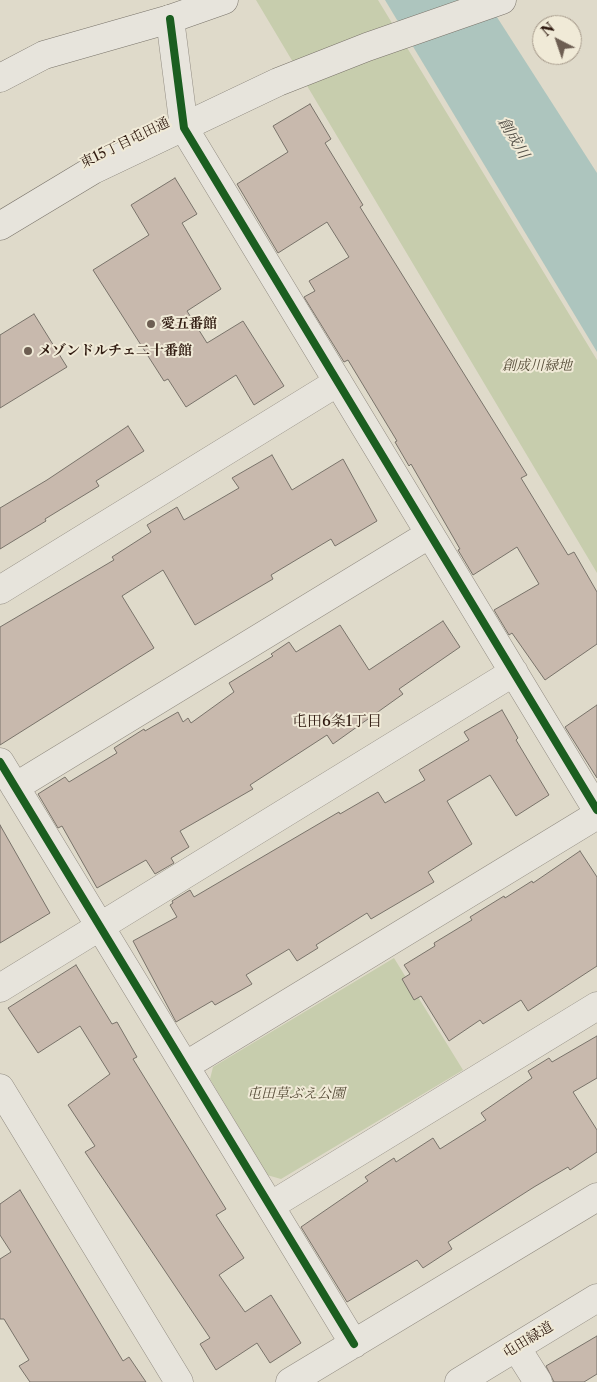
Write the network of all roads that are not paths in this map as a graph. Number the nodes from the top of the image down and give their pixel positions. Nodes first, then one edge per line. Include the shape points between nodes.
1 (224, 0) edge
2 (502, 0) edge
3 (170, 19) junction
4 (0, 78) edge
5 (184, 128) junction
6 (0, 226) edge
7 (338, 382) junction
8 (430, 534) junction
9 (0, 590) edge
10 (514, 672) junction
11 (0, 762) edge
12 (15, 787) junction
13 (597, 810) edge
14 (597, 815) edge
15 (100, 926) junction
16 (0, 988) edge
17 (597, 1006) edge
18 (185, 1066) junction
19 (0, 1088) edge
20 (597, 1197) edge
21 (270, 1206) junction
22 (597, 1298) edge
23 (354, 1344) junction
24 (516, 1347) junction
25 (179, 1382) edge
26 (290, 1382) edge
27 (459, 1382) edge
28 (538, 1382) edge

1 - 3 street
2 - 5 street, 東15丁目屯田通 via 376,43 278,82
3 - 4 street via 44,55
3 - 5 street
5 - 6 street, 東15丁目屯田通 via 93,170
5 - 7 street
7 - 8 street
7 - 9 street
8 - 10 street
8 - 12 street
10 - 13 street
10 - 15 street
11 - 12 street
12 - 15 street
14 - 18 street
15 - 16 street
15 - 18 street
17 - 21 street
18 - 21 street
19 - 25 street
20 - 23 street
21 - 23 street
22 - 24 street, 屯田緑道
23 - 26 street
24 - 27 street, 屯田緑道
24 - 28 street

